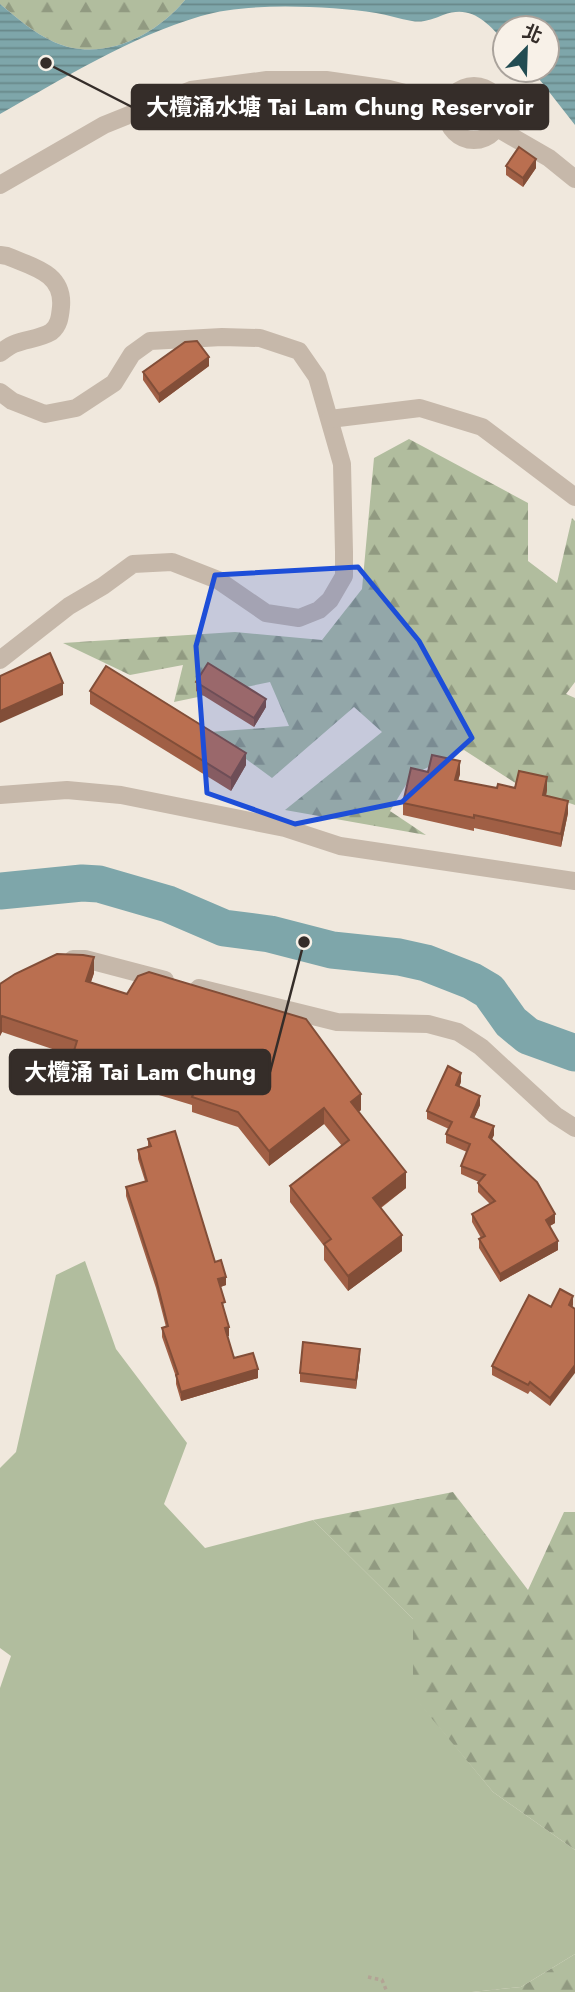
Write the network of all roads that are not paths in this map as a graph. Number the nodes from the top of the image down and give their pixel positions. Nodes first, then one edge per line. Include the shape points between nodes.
1 (448, 104) junction
2 (497, 128) junction
3 (575, 179) edge
4 (0, 185) edge
5 (0, 255) edge
6 (0, 353) edge
7 (0, 392) edge
8 (330, 419) junction
9 (575, 497) edge
10 (0, 660) edge
11 (0, 794) edge
12 (575, 881) edge
13 (55, 958) edge
14 (575, 1129) edge

1 - 2 lane via 451,129 466,140 484,139
1 - 2 lane via 468,86 486,89 499,102
1 - 4 lane via 326,80 267,80 191,90 104,125
2 - 3 lane
5 - 6 lane via 45,272 62,295 60,320 53,330
7 - 8 lane via 45,414 76,408 114,383 132,354 150,341 260,338 299,351 317,377
8 - 9 lane via 420,408 482,427
8 - 10 lane via 342,464 344,576 319,610 299,618 266,613 218,580 172,562 133,564
11 - 12 lane via 67,790 121,795 285,828 340,846
13 - 14 lane via 85,959 337,1022 428,1024 458,1032

